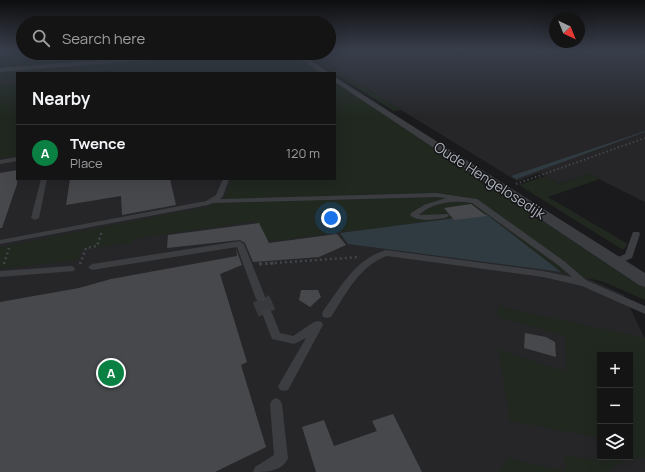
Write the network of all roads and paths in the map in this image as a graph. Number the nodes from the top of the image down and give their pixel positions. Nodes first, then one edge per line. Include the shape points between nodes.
1 (336, 80) edge
2 (645, 138) edge
3 (16, 159) edge
4 (0, 162) edge
5 (44, 180) edge
6 (226, 180) edge
7 (521, 182) dead end
8 (460, 198) junction
9 (213, 201) junction
10 (445, 216) dead end
11 (35, 218) dead end
12 (105, 223) junction
13 (636, 234) dead end
14 (12, 240) junction
15 (0, 242) edge
16 (372, 258) junction
17 (615, 262) junction
18 (247, 266) junction
19 (75, 267) joint
20 (92, 267) dead end
21 (0, 274) edge
22 (645, 282) edge
23 (584, 283) junction
24 (261, 299) tunnel mouth
25 (645, 310) edge
26 (267, 313) tunnel mouth
27 (327, 314) dead end
28 (284, 386) dead end
29 (276, 404) dead end
30 (260, 472) edge

1 - 17 street, Oude Hengelosedijk
2 - 7 path
3 - 4 lane
5 - 11 lane
6 - 9 lane via 219,196
8 - 9 lane via 436,195
8 - 10 lane via 429,206 414,215
8 - 23 lane via 479,204
9 - 12 lane
12 - 14 lane
12 - 19 path via 97,246 86,248
13 - 17 lane via 628,256
14 - 15 lane
14 - 21 path
16 - 18 path via 350,256
16 - 23 lane via 386,253 543,274
16 - 27 lane via 354,275
17 - 22 street, Oude Hengelosedijk
18 - 20 lane via 240,244
18 - 24 lane
19 - 21 lane
23 - 25 lane
26 - 28 lane via 276,336 294,340 318,325
29 - 30 lane via 281,458

